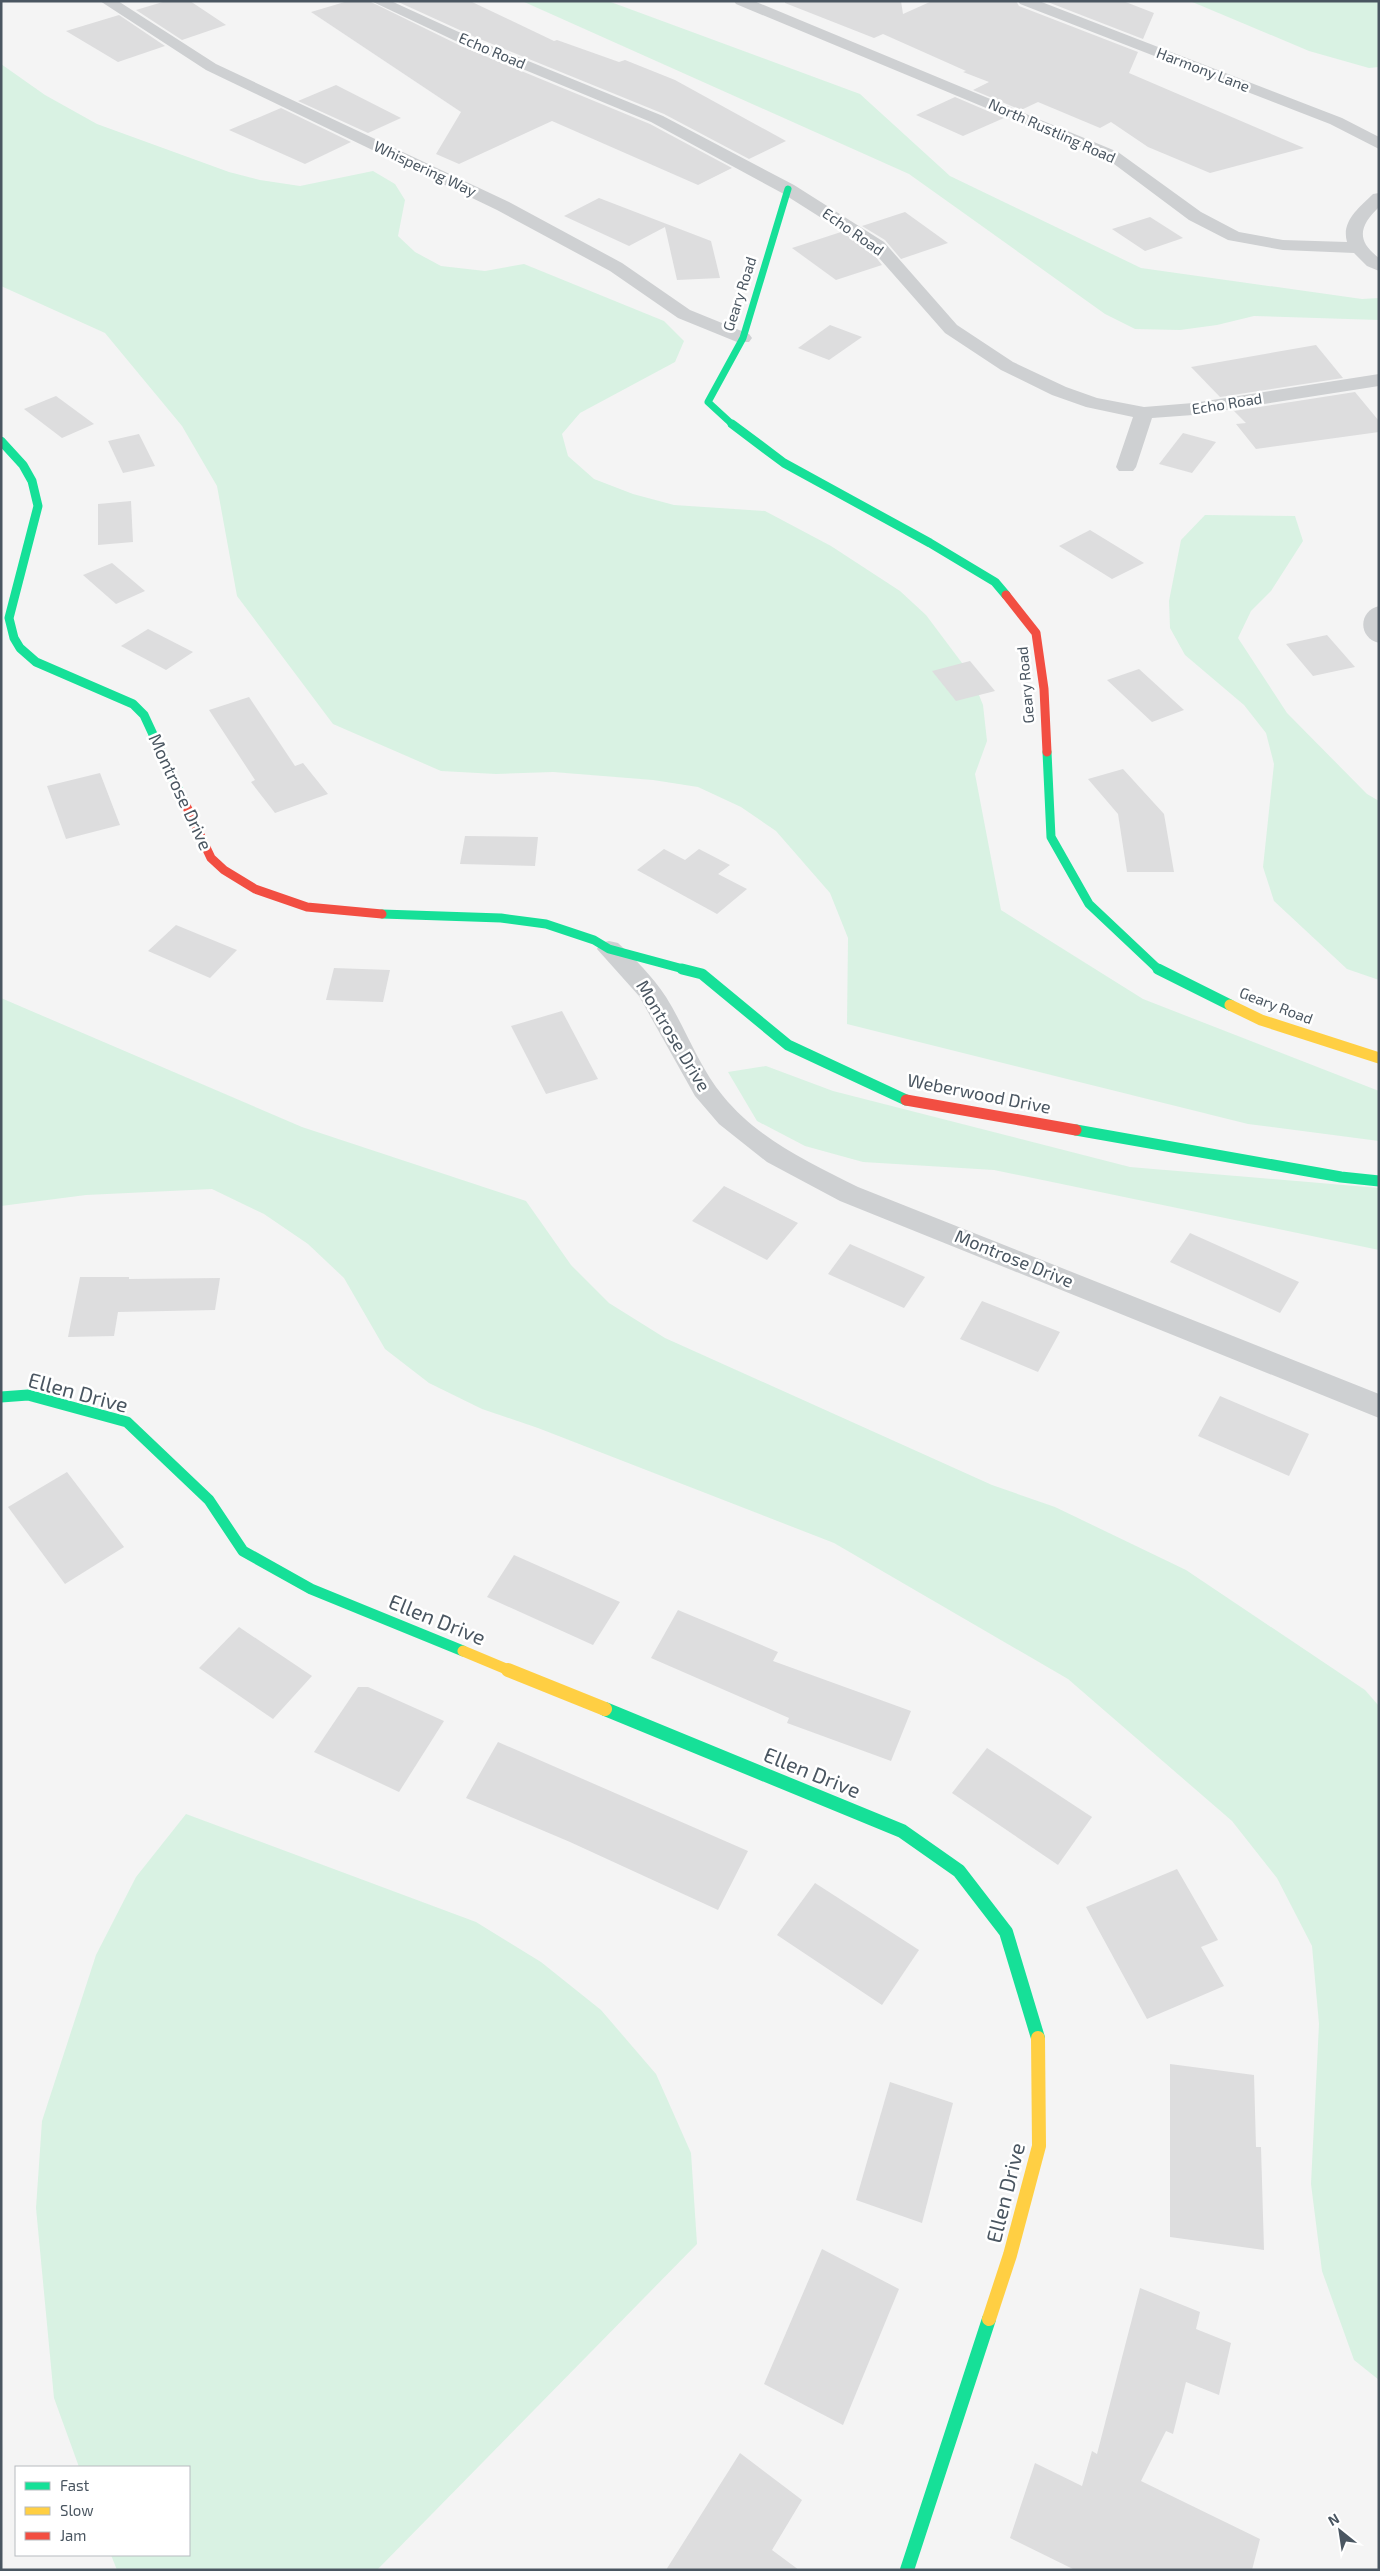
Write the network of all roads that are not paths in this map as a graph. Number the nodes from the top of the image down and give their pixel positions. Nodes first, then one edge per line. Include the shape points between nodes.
1 (107, 1) edge
2 (378, 1) edge
3 (742, 1) edge
4 (1025, 1) edge
5 (1379, 144) edge
6 (788, 189) junction
7 (1379, 198) edge
8 (1358, 248) junction
9 (1379, 266) edge
10 (743, 338) junction
11 (1379, 380) edge
12 (1144, 413) junction
13 (1, 441) edge
14 (1126, 467) dead end
15 (1379, 612) edge
16 (1379, 637) edge
17 (609, 949) junction
18 (1379, 1058) edge
19 (1379, 1181) edge
20 (1, 1397) edge
21 (1379, 1406) edge
22 (907, 2570) edge

1 - 10 street, Whispering Way via 211,67 503,206 616,268 684,314
2 - 6 street, Echo Road via 657,119
3 - 8 street, North Rustling Road via 1112,155 1195,216 1234,236 1282,245
4 - 5 street, Harmony Lane via 1336,121
6 - 10 street, Geary Road
6 - 12 street, Echo Road via 878,246 952,329 1007,366 1093,403
7 - 8 street via 1357,222 1354,236
8 - 9 street
10 - 18 street, Geary Road via 708,402 784,463 995,582 1036,633 1044,689 1051,837 1090,904 1159,970 1261,1020
11 - 12 street, Echo Road via 1193,409
12 - 14 street
13 - 17 street, Montrose Drive via 24,466 32,481 38,506 8,618 14,642 36,662 132,704 144,715 201,839 211,858 221,868 263,895 296,905 336,913 501,918 546,924 594,940
15 - 16 street via 1373,620 1373,630
17 - 19 street, Weberwood Drive via 702,974 788,1045 905,1100 1331,1176
17 - 21 street, Montrose Drive via 650,992 713,1102 750,1136 813,1176 849,1194
20 - 22 street, Ellen Drive via 28,1395 127,1422 209,1500 243,1551 311,1589 902,1831 960,1871 1006,1932 1038,2038 1039,2146 1010,2255

